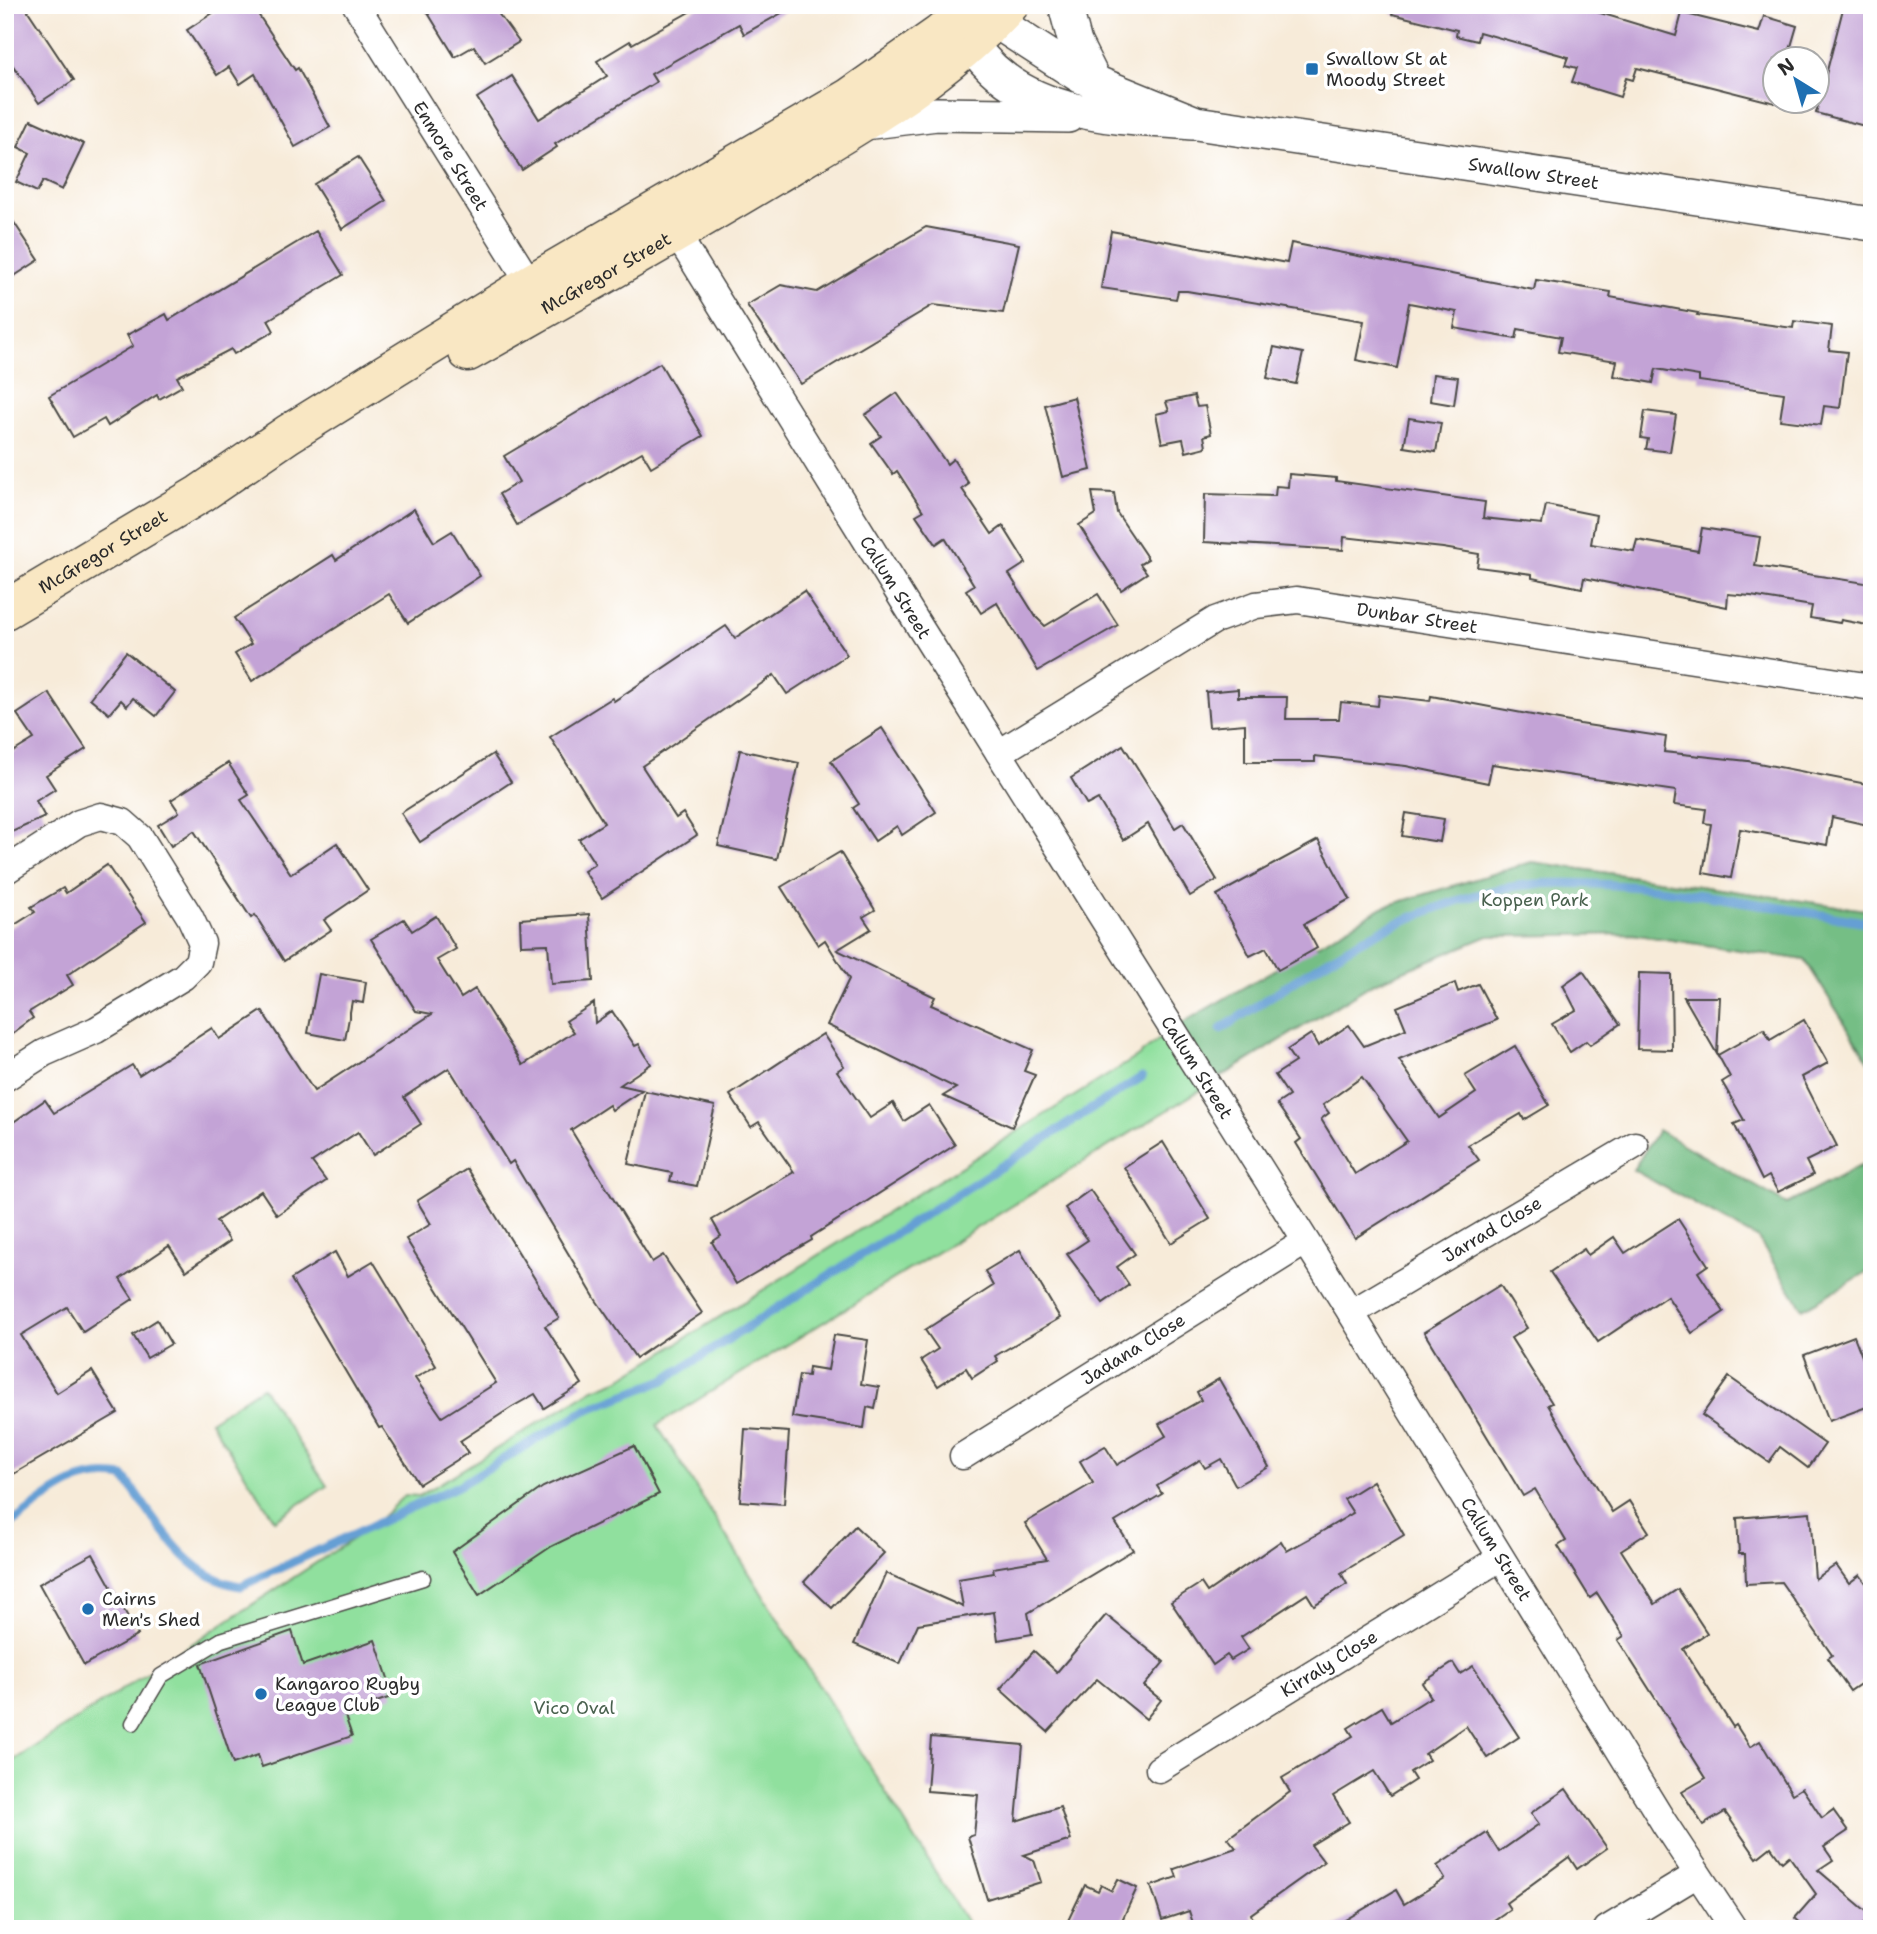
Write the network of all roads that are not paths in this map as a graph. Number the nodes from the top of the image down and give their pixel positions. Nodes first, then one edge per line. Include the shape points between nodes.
1 (356, 5) edge
2 (1065, 5) edge
3 (983, 18) edge
4 (1096, 83) junction
5 (1099, 116) junction
6 (863, 123) junction
7 (1196, 123) junction
8 (668, 221) junction
9 (1872, 224) edge
10 (538, 296) junction
11 (5, 610) edge
12 (1872, 687) edge
13 (999, 753) junction
14 (5, 871) edge
15 (5, 1078) edge
16 (1635, 1144) dead end
17 (1305, 1242) junction
18 (1351, 1313) junction
19 (963, 1456) dead end
20 (1500, 1558) junction
21 (424, 1578) dead end
22 (133, 1723) dead end
23 (1158, 1769) dead end
24 (1696, 1875) junction
25 (1607, 1929) edge
26 (1734, 1929) edge

1 - 10 street, Enmore Street
2 - 4 street via 1075,43
3 - 4 street, Swallow Street
3 - 5 street, Swallow Street via 1004,77 1066,108
3 - 6 main road, McGregor Street via 933,76
3 - 8 main road, McGregor Street via 849,98
4 - 7 street, Swallow Street
5 - 6 street via 971,113
5 - 7 street, Swallow Street
6 - 8 main road, McGregor Street
7 - 9 street, Swallow Street
8 - 10 main road, McGregor Street
8 - 13 street, Callum Street
10 - 11 main road, McGregor Street via 288,434 200,494
12 - 13 street, Dunbar Street via 1297,600 1256,605 1215,620
13 - 17 street, Callum Street
14 - 15 street via 79,823 101,817 123,822 140,837 202,943 198,962 183,977
16 - 18 street, Jarrad Close
17 - 18 street, Callum Street
17 - 19 street, Jadana Close
18 - 20 street, Callum Street
20 - 23 street, Kirraly Close
20 - 24 street, Callum Street
21 - 22 lane via 221,1640 160,1676
24 - 25 street
24 - 26 street, Callum Street

